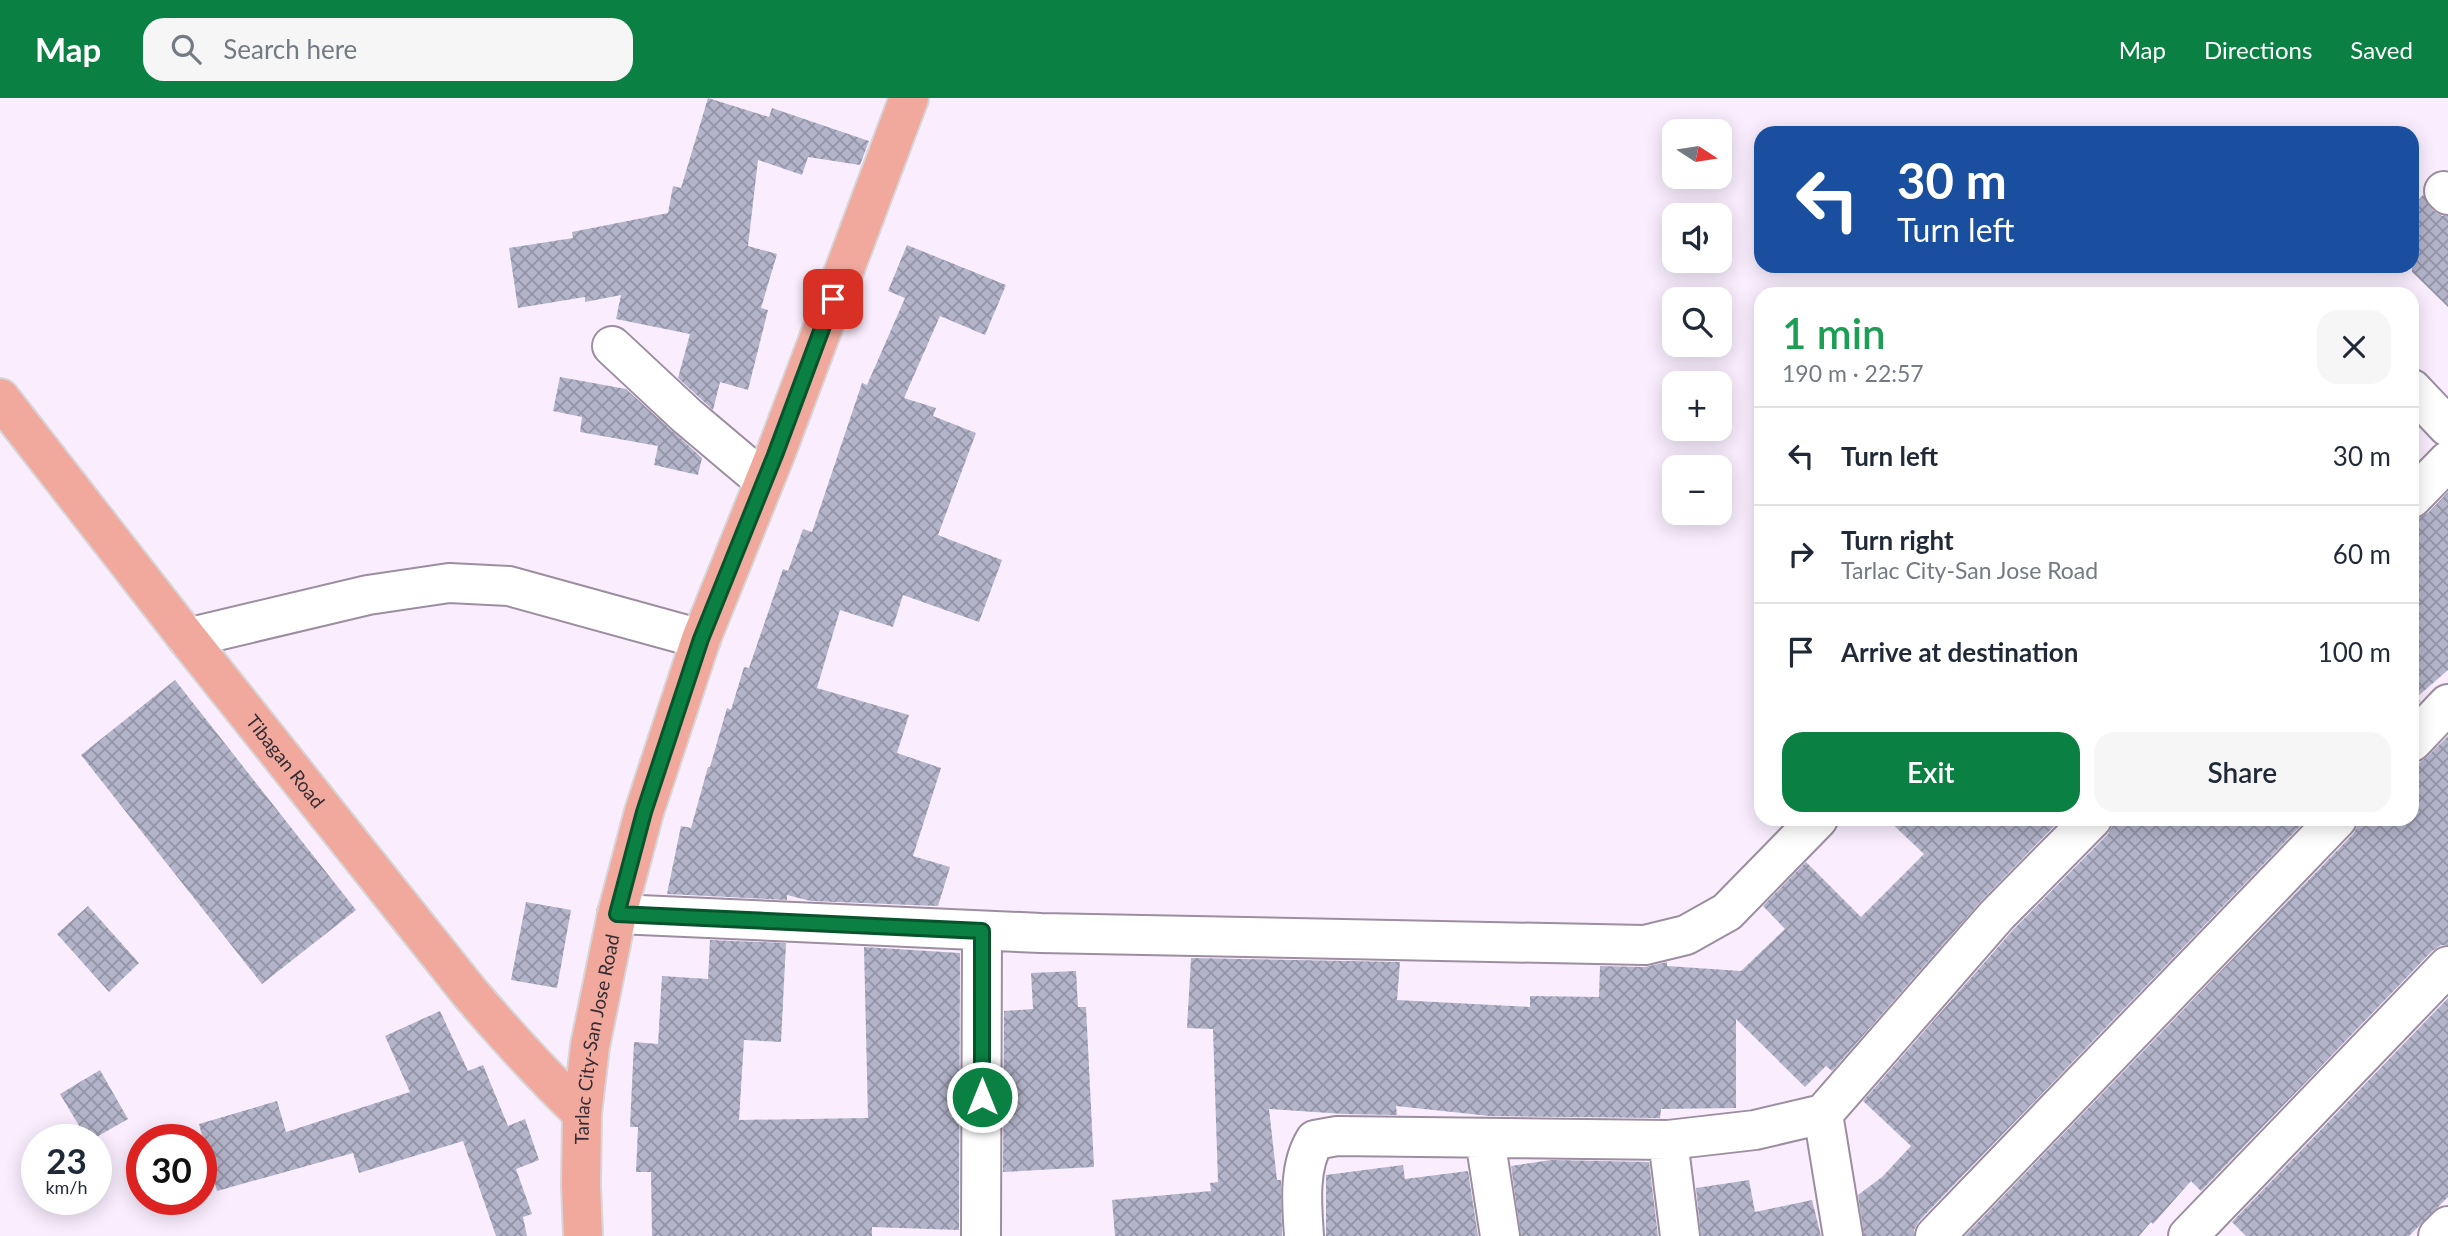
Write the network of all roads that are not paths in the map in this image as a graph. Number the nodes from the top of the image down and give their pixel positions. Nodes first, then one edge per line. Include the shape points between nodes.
1 (909, 98) edge
2 (612, 346) dead end
3 (2419, 396) edge
4 (0, 398) edge
5 (2448, 427) edge
6 (2448, 461) edge
7 (764, 481) junction
8 (2419, 491) edge
9 (187, 638) junction
10 (701, 639) junction
11 (2448, 704) edge
12 (2419, 735) edge
13 (1811, 826) edge
14 (2085, 826) edge
15 (2330, 826) edge
16 (617, 914) junction
17 (982, 931) junction
18 (2448, 966) edge
19 (582, 1113) junction
20 (1823, 1114) junction
21 (1485, 1139) junction
22 (1668, 1140) junction
23 (2448, 1226) edge
24 (583, 1236) edge
25 (981, 1236) edge
26 (1304, 1236) edge
27 (1500, 1236) edge
28 (1680, 1236) edge
29 (1843, 1236) edge
30 (1935, 1236) edge
31 (2188, 1236) edge
32 (2438, 1236) edge

1 - 7 main road, Tarlac City-San Jose Road
2 - 7 street
3 - 5 street
4 - 9 main road, Tibagan Road
6 - 8 street
7 - 10 main road, Tarlac City-San Jose Road
9 - 10 street via 368,595 449,583 509,586
9 - 19 main road, Tibagan Road via 470,993
10 - 16 main road, Tarlac City-San Jose Road via 644,812
11 - 12 street
13 - 17 street via 1727,912 1686,935 1645,945
14 - 20 street via 1997,915
15 - 30 street
16 - 17 street
16 - 19 main road, Tarlac City-San Jose Road via 590,1046
17 - 25 street
18 - 31 street
19 - 24 main road, Tarlac City-San Jose Road
20 - 22 street via 1755,1130
20 - 29 street
21 - 22 street
21 - 26 street via 1337,1136 1315,1140 1303,1186
21 - 27 street
22 - 28 street
23 - 32 street

